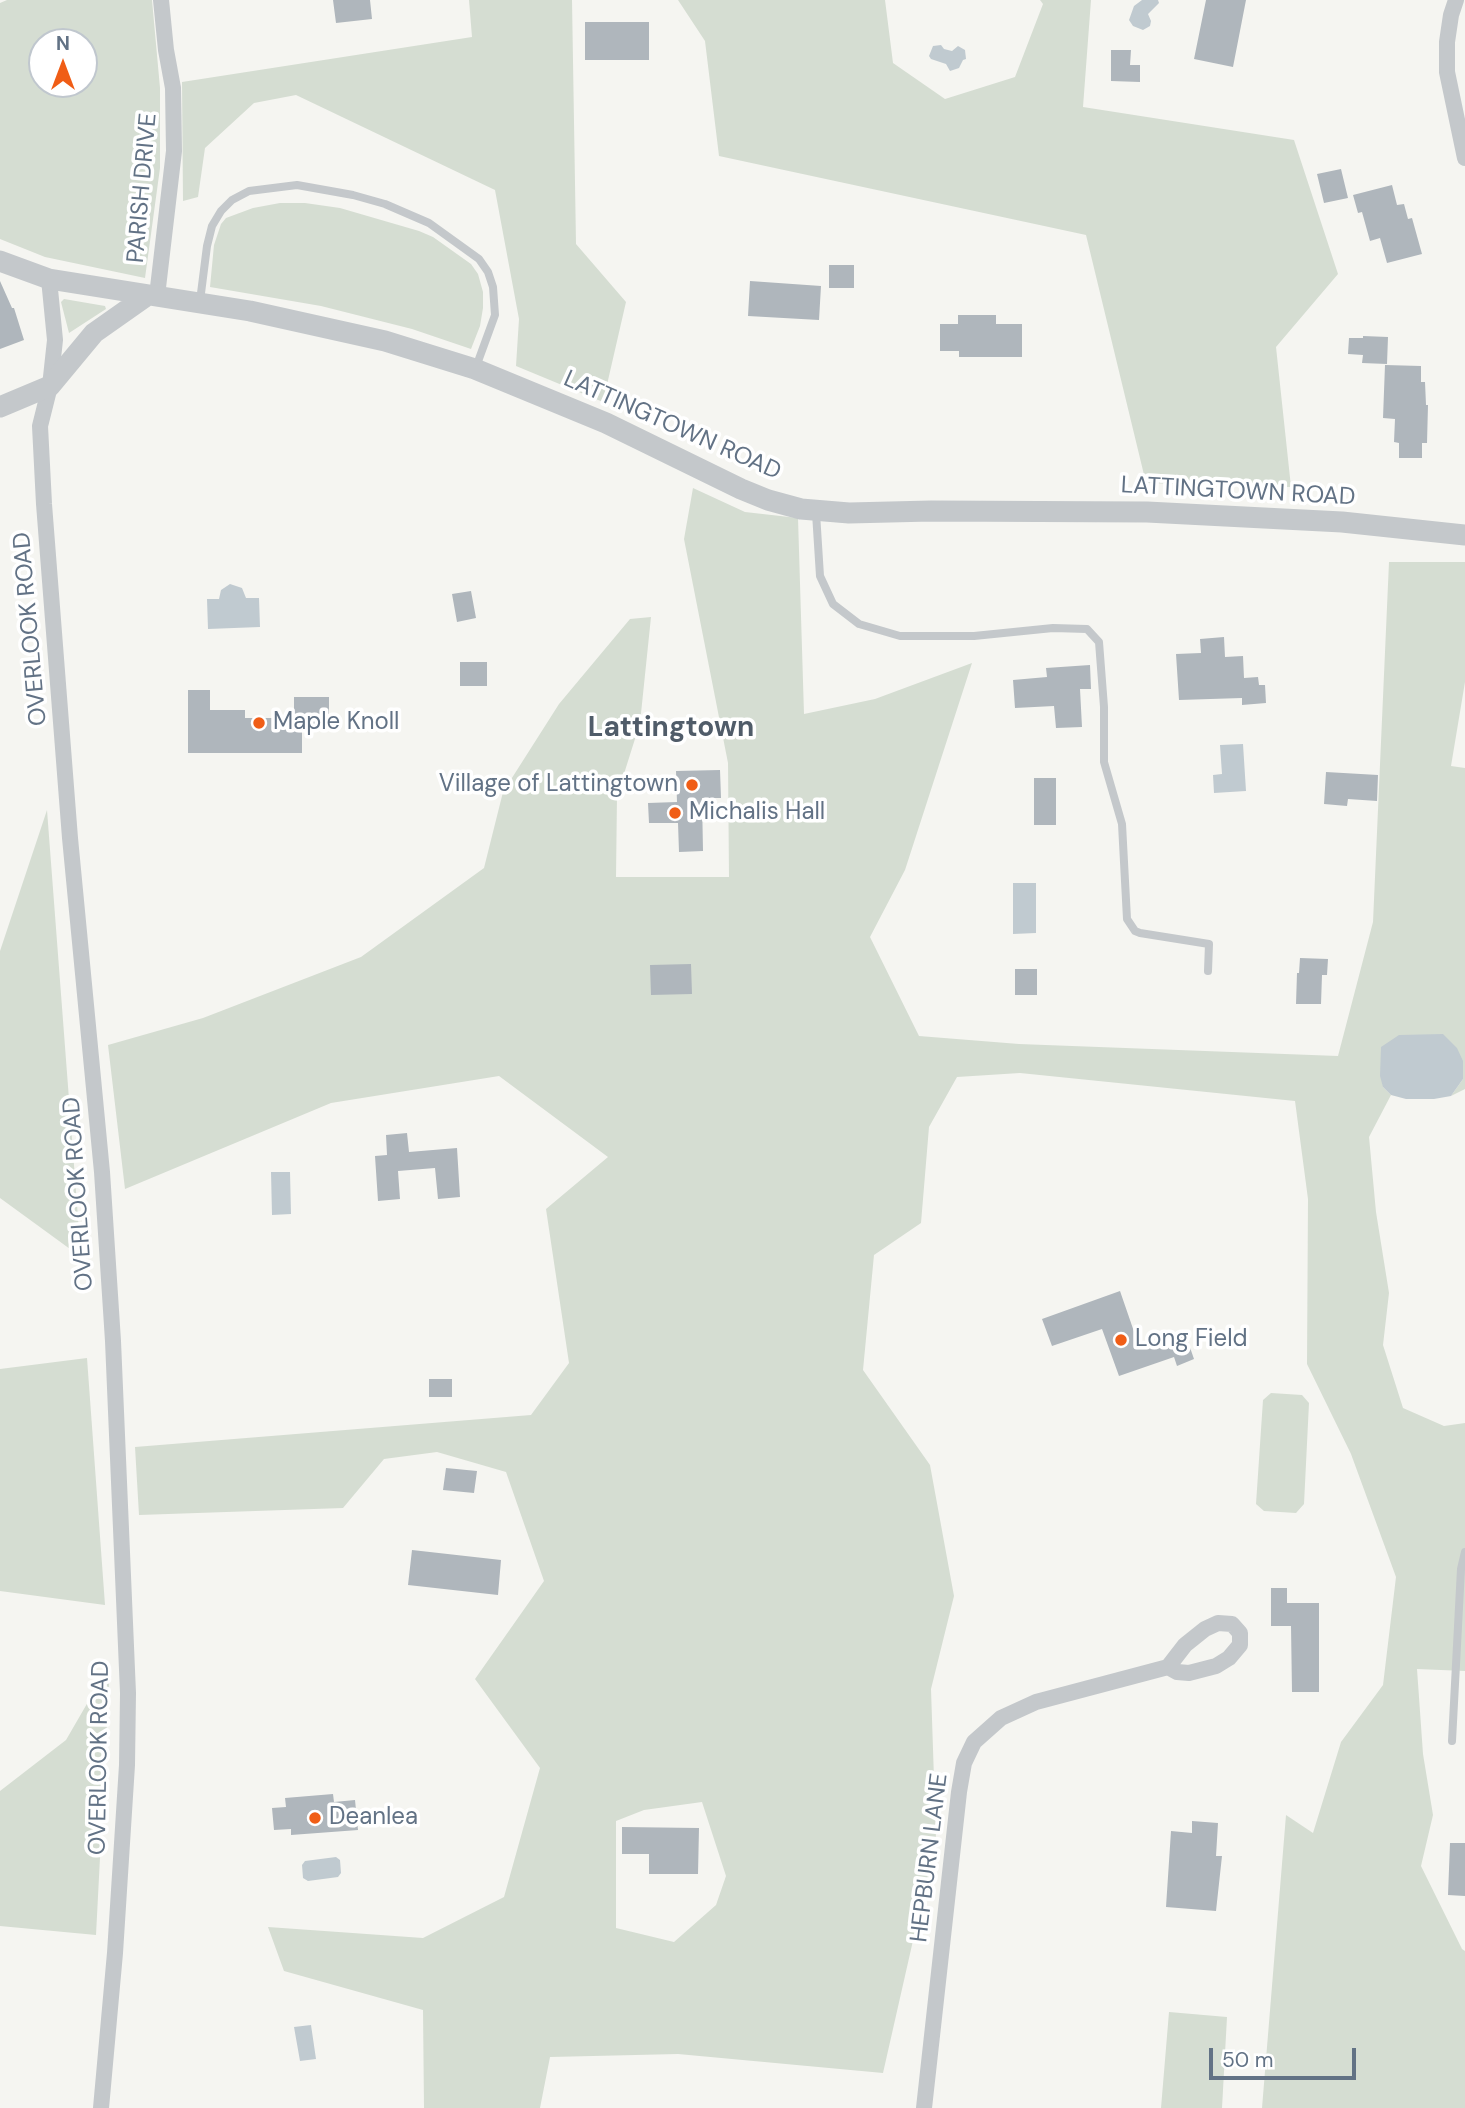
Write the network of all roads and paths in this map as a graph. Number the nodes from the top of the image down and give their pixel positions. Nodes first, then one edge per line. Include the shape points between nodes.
1 (161, 0) edge
2 (1456, 0) edge
3 (1465, 158) edge
4 (0, 261) edge
5 (49, 279) junction
6 (152, 295) junction
7 (200, 303) junction
8 (475, 369) junction
9 (50, 386) junction
10 (0, 407) edge
11 (816, 510) junction
12 (1465, 535) edge
13 (1208, 971) dead end
14 (1465, 1552) edge
15 (1168, 1667) dead end
16 (1452, 1741) dead end
17 (101, 2108) edge
18 (924, 2108) edge

1 - 6 street, PARISH DRIVE via 173,88 174,151
2 - 3 street via 1447,72
4 - 5 street, LATTINGTOWN ROAD
5 - 6 street, LATTINGTOWN ROAD
5 - 9 street, OVERLOOK ROAD via 55,340
6 - 7 street, LATTINGTOWN ROAD
6 - 9 street via 94,333
7 - 8 street, LATTINGTOWN ROAD via 385,341
7 - 8 lane via 212,226 232,200 250,191 297,185 342,192 429,223 479,259 488,272 495,315
8 - 11 street, LATTINGTOWN ROAD via 607,423 741,489
9 - 10 street
9 - 17 street, OVERLOOK ROAD via 40,426 44,504 102,1172 128,1693 115,1953
11 - 12 street, LATTINGTOWN ROAD via 1147,512 1342,522
11 - 13 lane via 820,576 833,604 859,624 900,635 1087,629 1099,642 1104,762 1122,824 1127,919 1140,933 1209,944
14 - 16 lane
15 - 18 street, HEPBURN LANE via 1036,1702 1001,1718 974,1742 964,1763 959,1792

